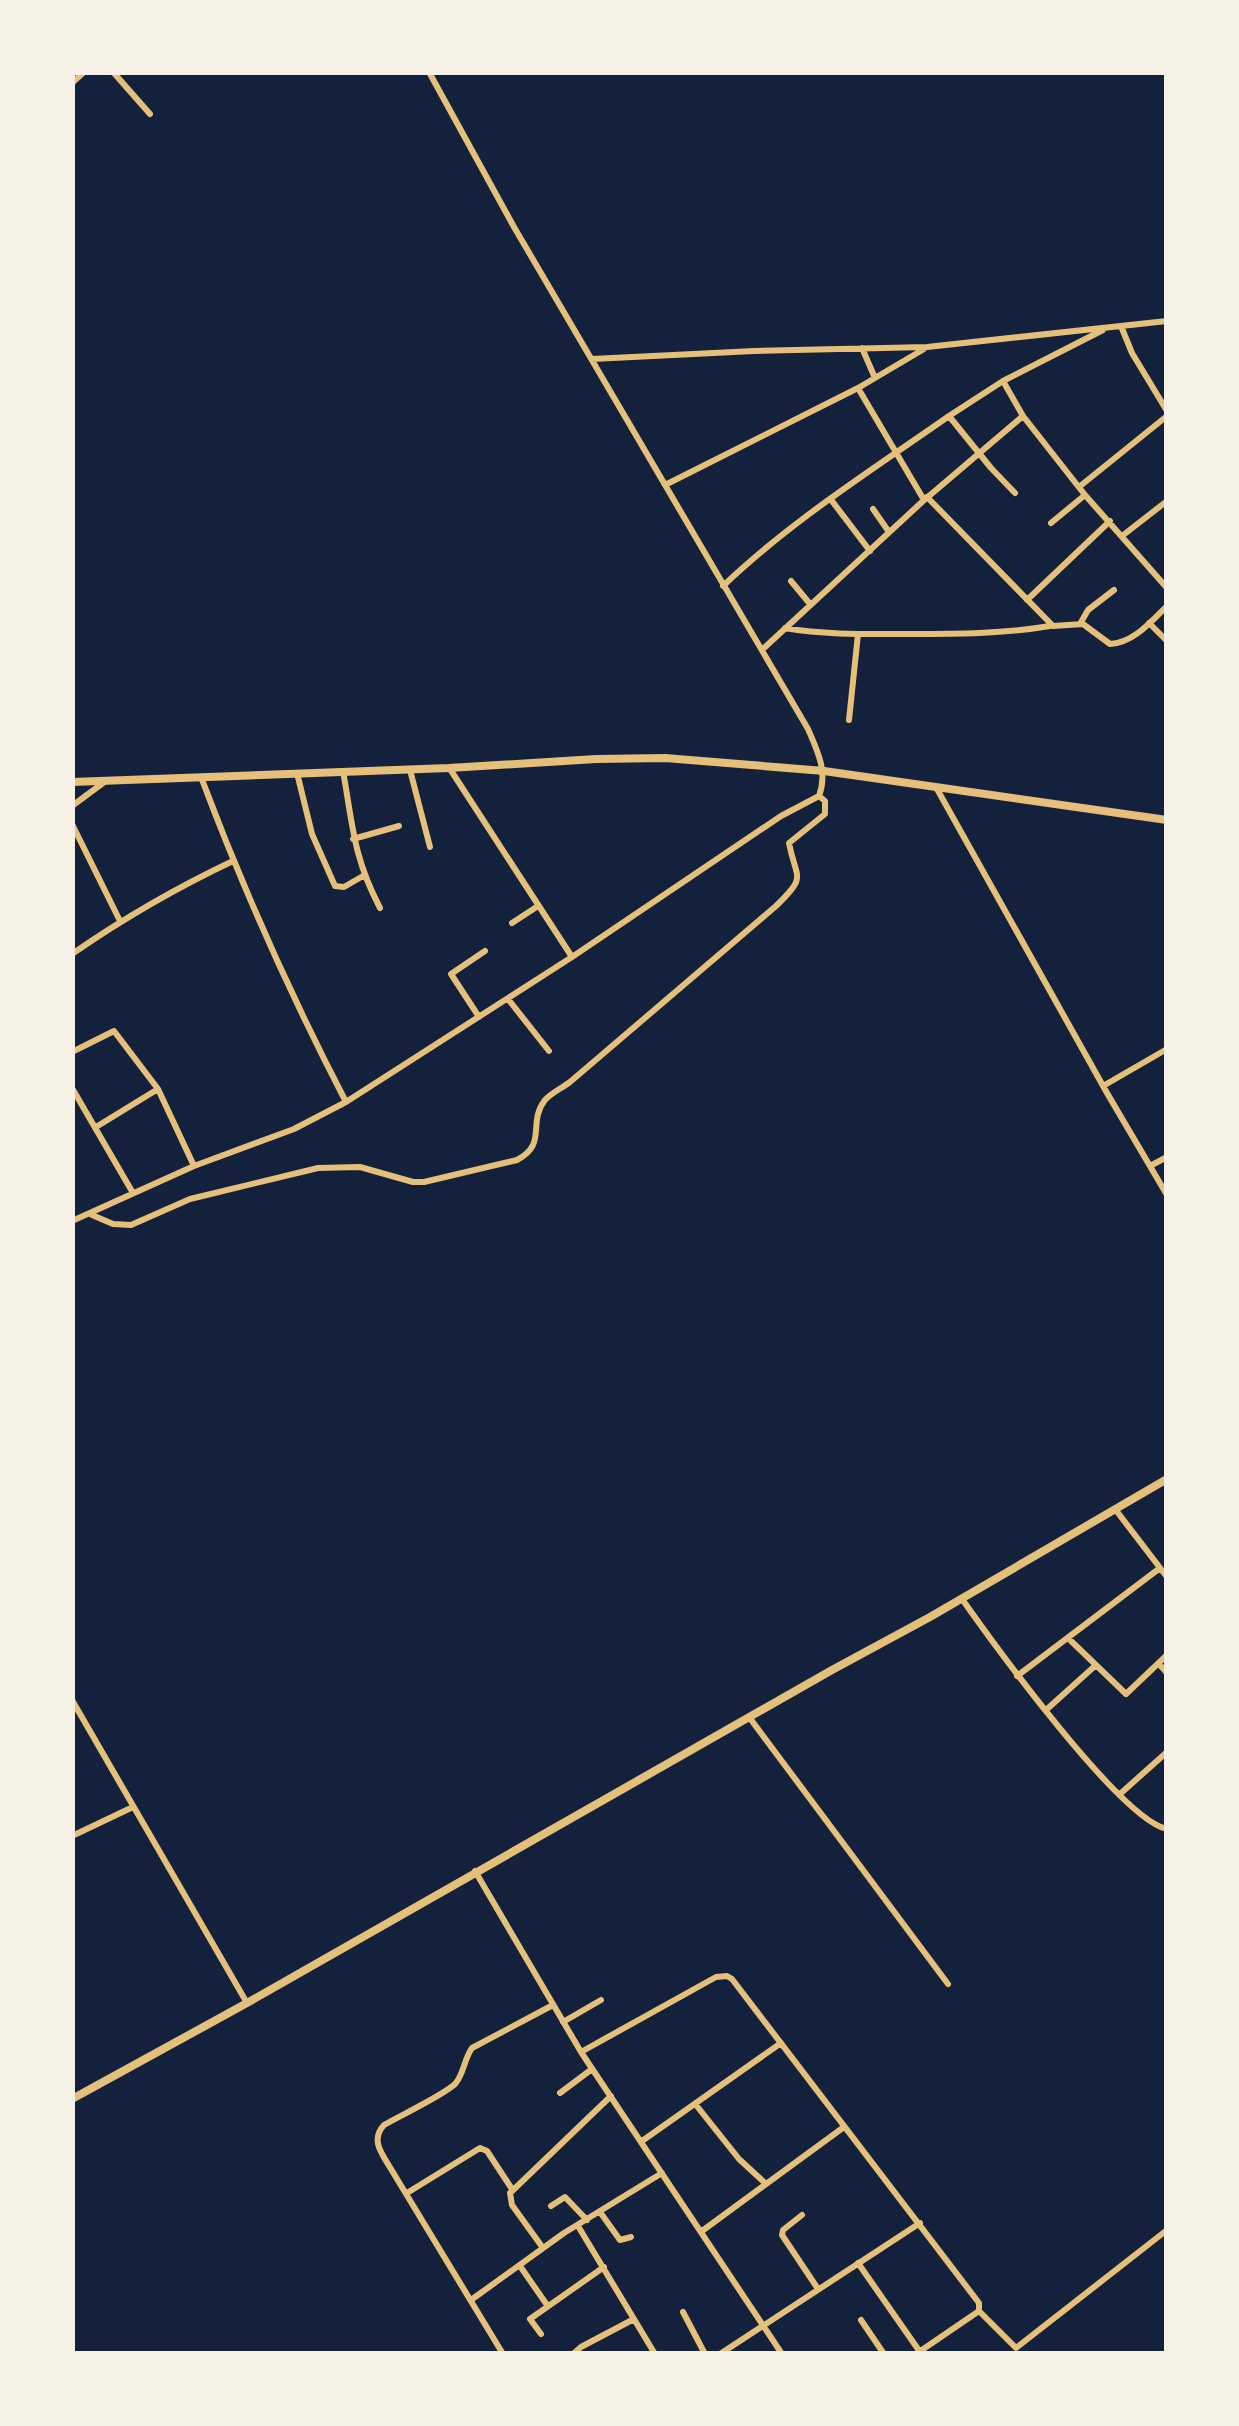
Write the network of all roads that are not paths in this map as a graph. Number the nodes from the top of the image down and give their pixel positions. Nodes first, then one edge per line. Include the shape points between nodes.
1 (84, 72) edge
2 (113, 72) edge
3 (429, 72) edge
4 (72, 83) edge
5 (150, 114) dead end
6 (1167, 321) edge
7 (1121, 326) junction
8 (1107, 328) junction
9 (927, 347) junction
10 (862, 348) junction
11 (592, 359) junction
12 (875, 378) junction
13 (1003, 381) junction
14 (857, 388) junction
15 (1167, 414) edge
16 (949, 416) junction
17 (1023, 416) junction
18 (896, 450) junction
19 (979, 452) junction
20 (665, 485) junction
21 (1079, 487) junction
22 (1015, 493) dead end
23 (1085, 495) junction
24 (925, 498) junction
25 (832, 500) junction
26 (1167, 501) edge
27 (873, 509) dead end
28 (1110, 521) junction
29 (1052, 523) dead end
30 (889, 532) junction
31 (1123, 536) junction
32 (870, 551) junction
33 (790, 581) dead end
34 (723, 586) junction
35 (1167, 588) edge
36 (1114, 590) dead end
37 (1028, 600) junction
38 (810, 604) junction
39 (1167, 606) edge
40 (1149, 623) junction
41 (1080, 624) junction
42 (1053, 626) junction
43 (785, 628) junction
44 (858, 634) junction
45 (1167, 641) edge
46 (762, 650) junction
47 (849, 720) dead end
48 (449, 768) junction
49 (823, 769) junction
50 (410, 770) junction
51 (343, 771) junction
52 (297, 773) junction
53 (201, 777) junction
54 (106, 781) junction
55 (72, 782) edge
56 (937, 789) junction
57 (820, 796) junction
58 (72, 806) edge
59 (1167, 820) edge
60 (72, 824) edge
61 (399, 826) dead end
62 (353, 838) junction
63 (430, 847) dead end
64 (233, 861) junction
65 (363, 875) junction
66 (538, 906) junction
67 (380, 908) dead end
68 (120, 921) junction
69 (512, 923) dead end
70 (485, 951) dead end
71 (72, 954) edge
72 (572, 957) junction
73 (508, 999) junction
74 (478, 1017) junction
75 (1167, 1048) edge
76 (549, 1051) dead end
77 (72, 1052) edge
78 (1103, 1086) junction
79 (72, 1088) edge
80 (158, 1089) junction
81 (346, 1102) junction
82 (84, 1110) junction
83 (72, 1117) edge
84 (96, 1127) junction
85 (1167, 1157) edge
86 (194, 1166) junction
87 (1150, 1166) junction
88 (133, 1193) junction
89 (1167, 1195) edge
90 (91, 1214) junction
91 (72, 1221) edge
92 (1167, 1479) edge
93 (1115, 1509) junction
94 (1160, 1568) junction
95 (1167, 1577) edge
96 (962, 1599) junction
97 (1068, 1638) junction
98 (1167, 1655) edge
99 (1159, 1664) junction
100 (1096, 1665) junction
101 (1167, 1673) edge
102 (1017, 1676) junction
103 (72, 1700) edge
104 (1046, 1710) junction
105 (749, 1717) junction
106 (1165, 1757) edge
107 (1120, 1794) junction
108 (133, 1807) junction
109 (1167, 1829) edge
110 (72, 1836) edge
111 (475, 1871) junction
112 (948, 1984) dead end
113 (601, 2000) dead end
114 (247, 2003) junction
115 (554, 2005) junction
116 (563, 2022) junction
117 (781, 2043) junction
118 (580, 2052) junction
119 (592, 2069) junction
120 (560, 2093) dead end
121 (611, 2096) junction
122 (72, 2099) edge
123 (696, 2105) junction
124 (845, 2126) junction
125 (642, 2141) junction
126 (662, 2173) junction
127 (766, 2183) junction
128 (512, 2189) junction
129 (406, 2193) junction
130 (551, 2206) dead end
131 (600, 2212) junction
132 (802, 2215) dead end
133 (587, 2220) junction
134 (920, 2223) junction
135 (578, 2225) junction
136 (1167, 2230) edge
137 (702, 2231) junction
138 (631, 2237) dead end
139 (543, 2248) junction
140 (858, 2263) junction
141 (520, 2266) junction
142 (604, 2266) junction
143 (818, 2289) junction
144 (471, 2300) junction
145 (547, 2306) junction
146 (979, 2311) junction
147 (683, 2312) dead end
148 (634, 2318) junction
149 (861, 2320) dead end
150 (765, 2326) junction
151 (541, 2334) dead end
152 (918, 2353) edge
153 (502, 2354) edge
154 (573, 2354) edge
155 (655, 2354) edge
156 (706, 2354) edge
157 (720, 2354) edge
158 (782, 2354) edge
159 (884, 2354) edge

1 - 4 street
2 - 5 street
3 - 11 street
6 - 7 street
7 - 8 street
7 - 15 street
8 - 9 street
8 - 13 street
9 - 10 street
9 - 12 street
10 - 11 street
10 - 12 street
11 - 20 street
12 - 14 street
13 - 16 street
13 - 17 street
14 - 18 street
14 - 20 street
15 - 21 street
16 - 18 street
16 - 19 street
17 - 19 street
17 - 21 street
18 - 24 street
18 - 25 street
19 - 22 street
19 - 24 street
20 - 34 street
21 - 23 street
23 - 28 street
23 - 29 street
24 - 30 street
24 - 37 street
25 - 32 street
25 - 34 street
26 - 31 street
27 - 30 street
28 - 31 street
28 - 37 street
30 - 32 street
31 - 35 street
32 - 38 street
33 - 38 street
34 - 46 street
36 - 41 street
37 - 42 street
38 - 43 street
39 - 40 street
40 - 41 street via 1115,645
40 - 45 street
41 - 42 street
42 - 44 street
43 - 44 street
43 - 46 street
44 - 47 street
46 - 49 street
48 - 49 main road via 665,758
48 - 50 main road
48 - 66 street
49 - 56 main road
49 - 57 street
50 - 51 main road
50 - 63 street
51 - 52 main road
51 - 62 street
52 - 53 main road
52 - 65 street via 335,886
53 - 54 main road
53 - 64 street
54 - 55 main road
54 - 58 street
56 - 59 main road
56 - 78 street
57 - 72 street
57 - 90 street via 825,814 788,843 795,887 550,1096 526,1156 424,1182 360,1167 318,1168 190,1198 131,1225
60 - 68 street
61 - 62 street
62 - 65 street
64 - 68 street
64 - 81 street
65 - 67 street
66 - 69 street
66 - 72 street
68 - 71 street
70 - 74 street via 451,974
72 - 73 street
73 - 74 street
73 - 76 street
74 - 81 street
75 - 78 street
77 - 80 street via 113,1031
78 - 87 street
79 - 82 street
80 - 84 street
80 - 86 street
81 - 86 street
82 - 83 street
82 - 84 street
84 - 88 street
85 - 87 street
86 - 88 street
87 - 89 street
88 - 90 street
90 - 91 street
92 - 93 main road
93 - 94 street
93 - 96 main road
94 - 95 street
94 - 97 street
96 - 102 street
96 - 105 main road
97 - 100 street
97 - 102 street
98 - 99 street
99 - 100 street via 1127,1694
99 - 101 street
100 - 104 street
102 - 104 street
103 - 108 street
104 - 107 street
105 - 111 main road
105 - 112 street
106 - 107 street
107 - 109 street
108 - 110 street
108 - 114 street
111 - 114 main road
111 - 115 street
113 - 116 street
114 - 122 main road
115 - 116 street
115 - 129 street via 472,2048 453,2086 379,2131 379,2148
116 - 118 street
117 - 118 street via 722,1976
117 - 123 street
117 - 124 street
118 - 119 street
119 - 120 street
119 - 121 street
121 - 125 street
121 - 128 street
123 - 125 street
123 - 127 street
124 - 127 street
124 - 134 street
125 - 126 street
126 - 131 street
126 - 137 street
127 - 137 street
128 - 129 street via 479,2148
128 - 139 street via 512,2205
129 - 144 street
130 - 133 street via 565,2198
131 - 133 street
131 - 138 street via 620,2240
132 - 143 street via 782,2235
133 - 135 street
134 - 140 street
134 - 146 street
135 - 139 street
135 - 142 street
136 - 146 street via 1017,2348
137 - 150 street
139 - 141 street
140 - 143 street
140 - 152 street
141 - 144 street
141 - 145 street
142 - 145 street
142 - 148 street
143 - 150 street
144 - 153 street
145 - 151 street via 530,2320
146 - 152 street
147 - 156 street
148 - 154 street
148 - 155 street
149 - 159 street
150 - 157 street
150 - 158 street

